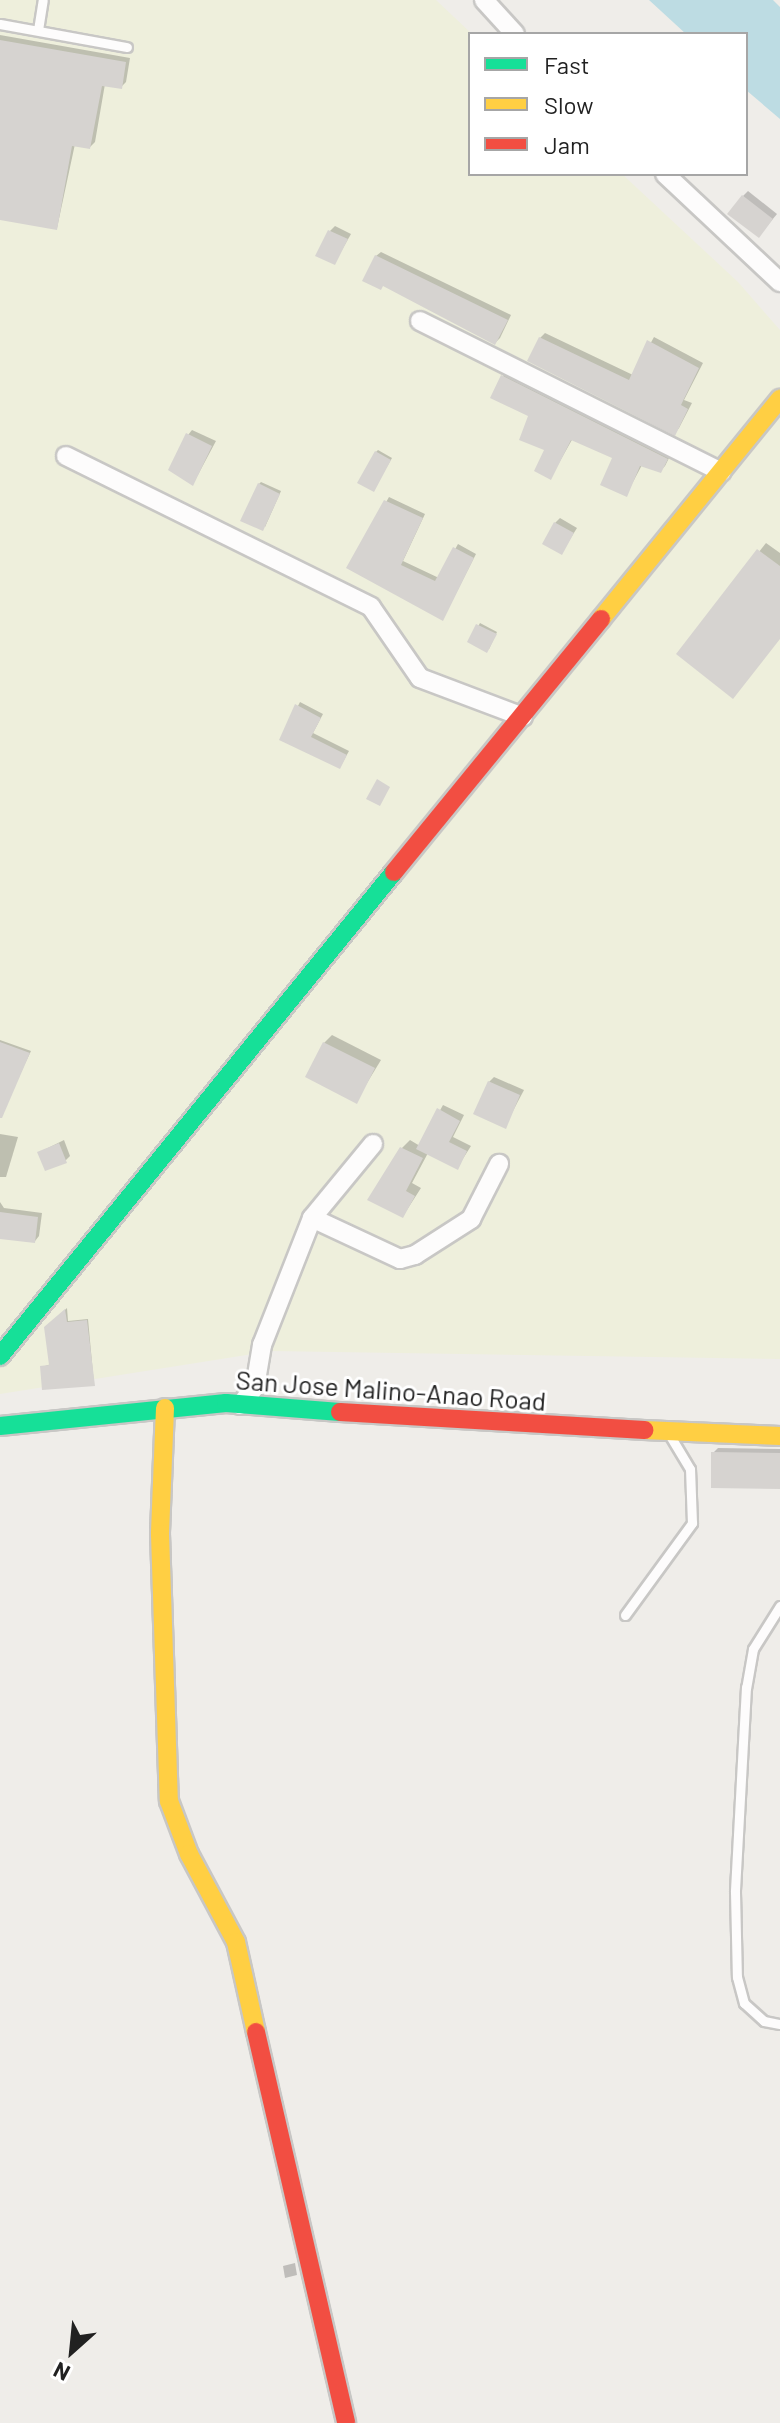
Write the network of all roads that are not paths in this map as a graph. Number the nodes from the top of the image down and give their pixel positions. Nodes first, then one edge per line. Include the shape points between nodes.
1 (43, 0) edge
2 (484, 0) edge
3 (0, 24) edge
4 (38, 30) junction
5 (513, 32) edge
6 (127, 47) dead end
7 (667, 176) edge
8 (780, 282) edge
9 (420, 321) dead end
10 (780, 399) edge
11 (66, 456) dead end
12 (721, 472) junction
13 (523, 717) junction
14 (373, 1144) dead end
15 (499, 1164) dead end
16 (312, 1218) junction
17 (0, 1356) edge
18 (240, 1405) junction
19 (165, 1408) junction
20 (0, 1426) edge
21 (669, 1434) junction
22 (780, 1436) edge
23 (780, 1606) edge
24 (625, 1615) dead end
25 (780, 2024) edge
26 (346, 2423) edge

1 - 4 lane
2 - 5 street
3 - 4 lane
4 - 6 lane
7 - 8 street
9 - 12 street
10 - 12 street
11 - 13 street via 371,607 420,678
12 - 13 street
13 - 17 street
14 - 16 street
15 - 16 street via 471,1219 415,1255 400,1259
16 - 18 street via 262,1345 255,1387
18 - 19 street, San Jose Malino-Anao Road
18 - 21 street, San Jose Malino-Anao Road
19 - 20 street, San Jose Malino-Anao Road
19 - 26 street via 160,1534 169,1801 189,1854 236,1942
21 - 22 street, San Jose Malino-Anao Road
21 - 24 lane via 690,1469 692,1523
23 - 25 lane via 753,1649 746,1687 735,1892 737,1977 744,2003 764,2021

